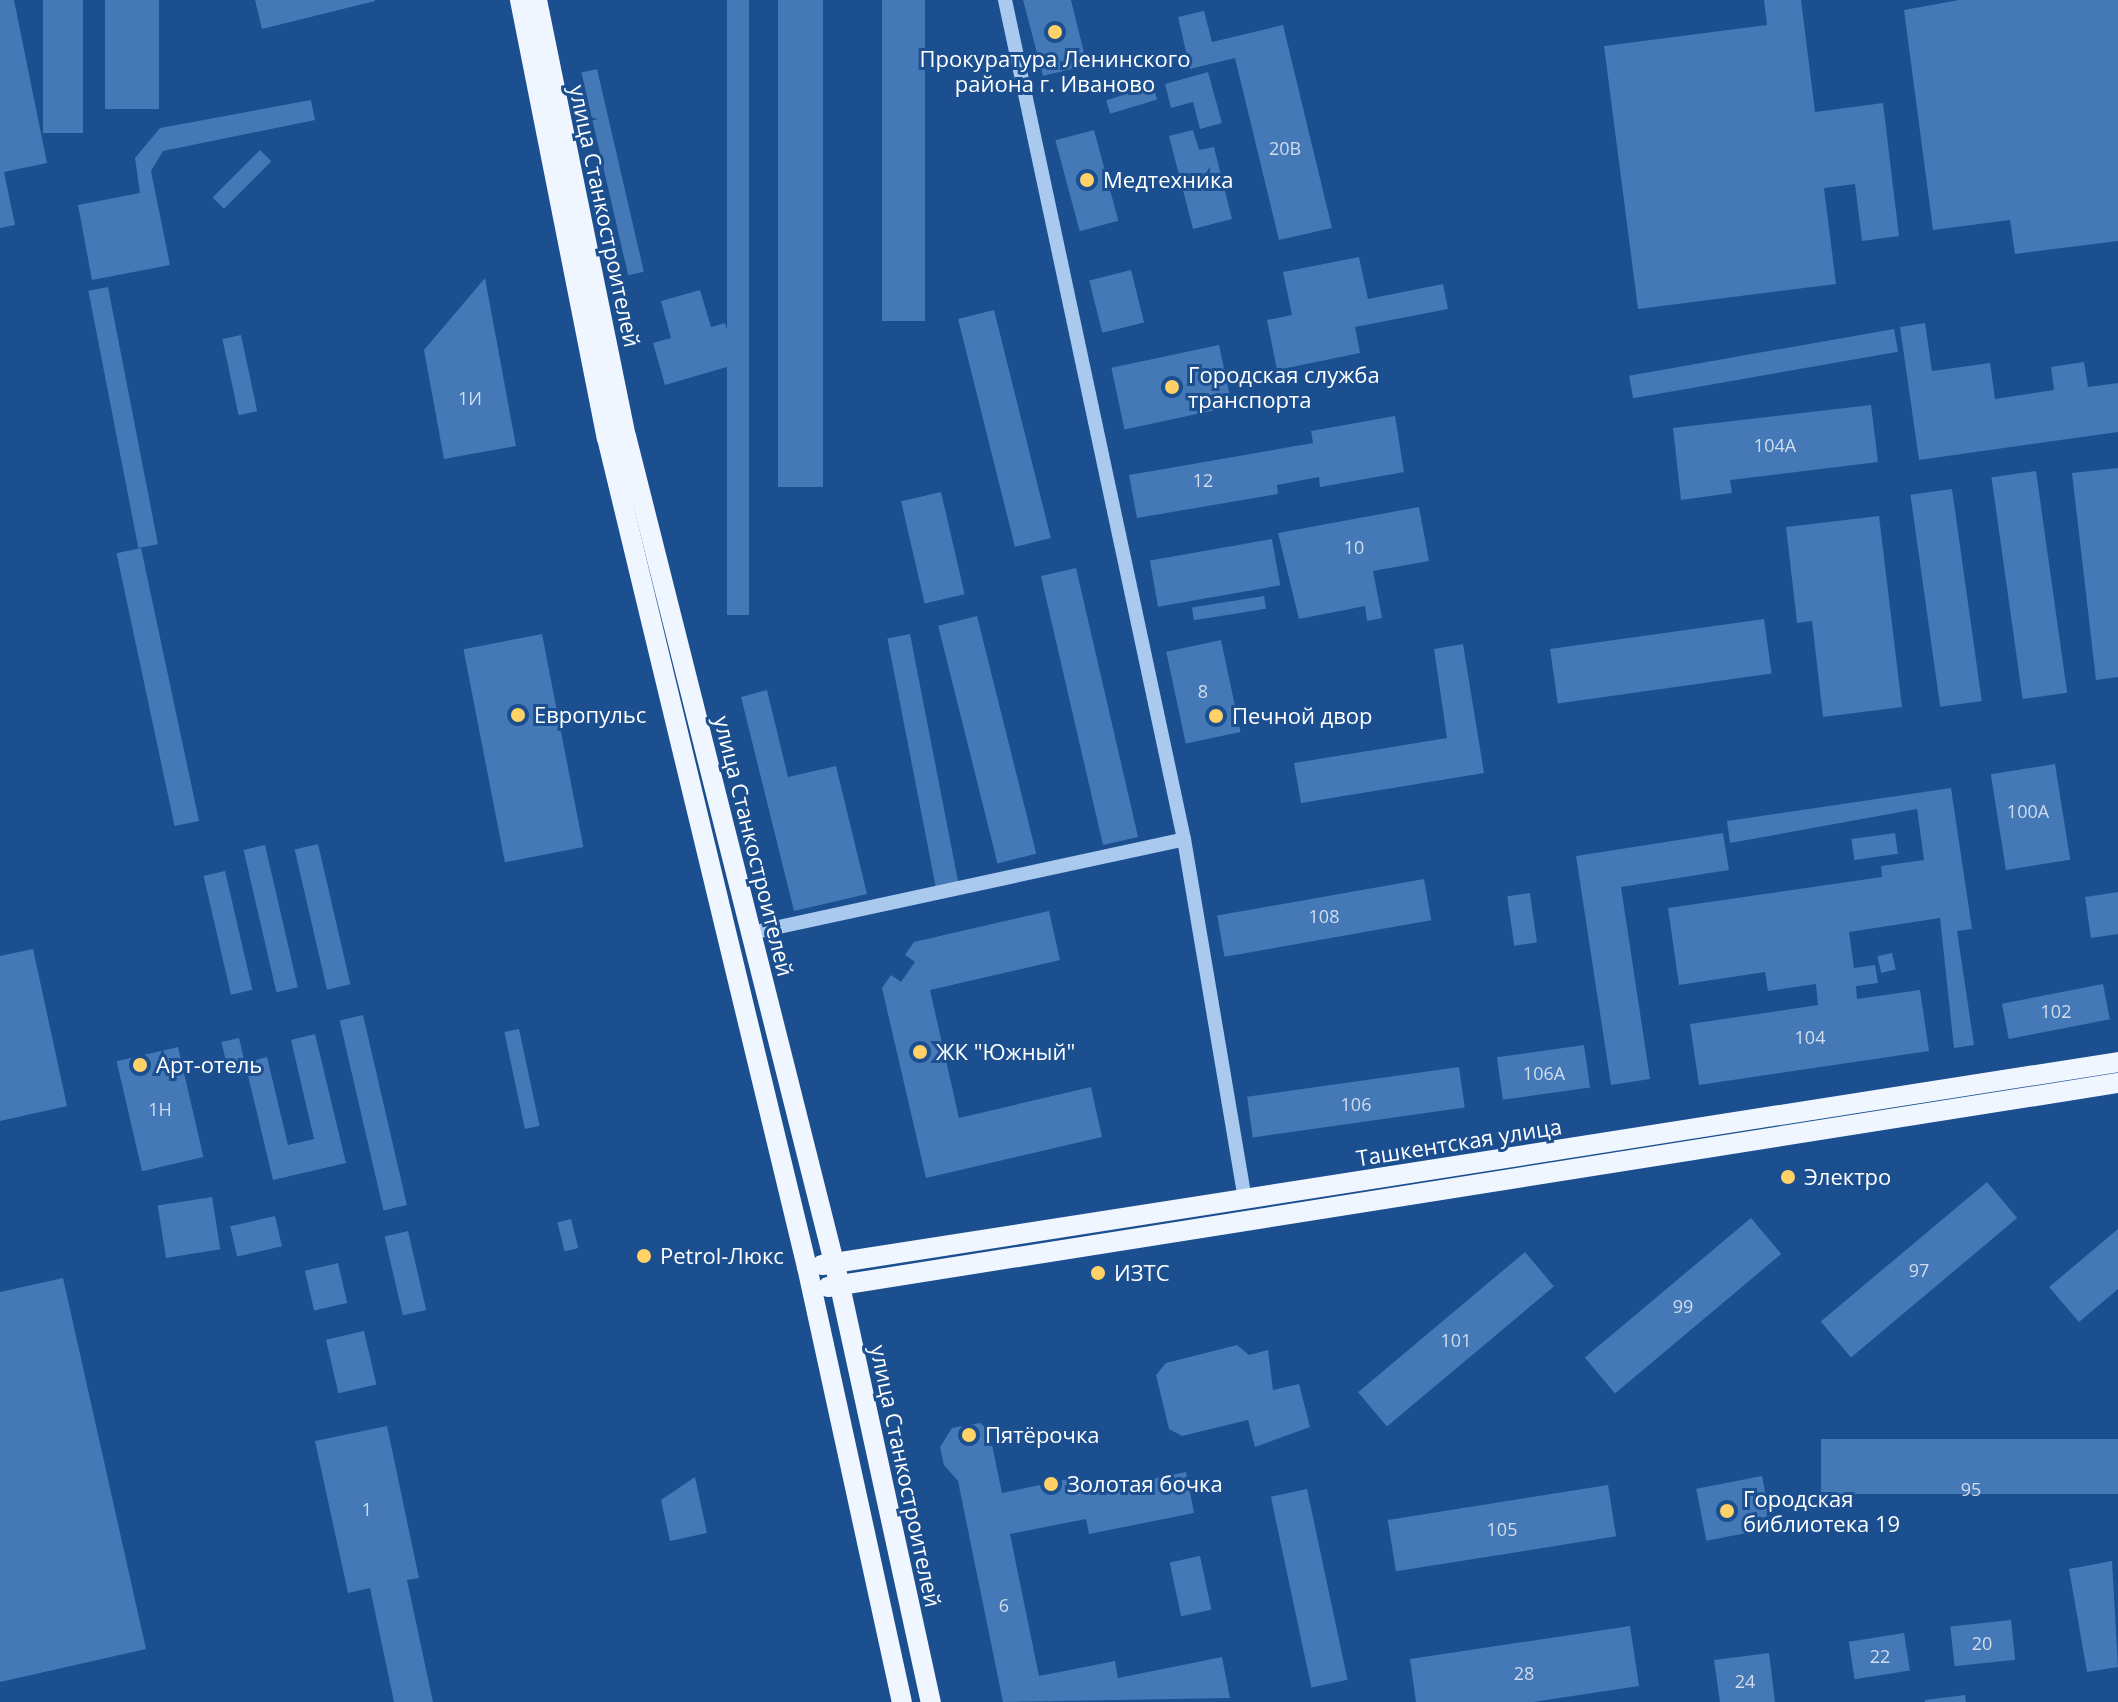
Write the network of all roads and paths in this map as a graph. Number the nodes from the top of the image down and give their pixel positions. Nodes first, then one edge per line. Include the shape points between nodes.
1 (520, 0) edge
2 (537, 0) edge
3 (1005, 0) edge
4 (1184, 839) junction
5 (751, 933) junction
6 (2118, 1062) edge
7 (2118, 1083) edge
8 (1698, 1139) junction
9 (1247, 1210) junction
10 (834, 1264) junction
11 (807, 1267) junction
12 (840, 1286) junction
13 (812, 1290) junction
14 (902, 1702) edge
15 (931, 1702) edge

1 - 11 main road, улица Станкостроителей via 607,438
2 - 5 main road, улица Станкостроителей via 626,436
3 - 4 street
4 - 5 street
4 - 9 street
5 - 10 main road, улица Станкостроителей
6 - 8 main road, Ташкентская улица
7 - 8 main road, Ташкентская улица
8 - 9 main road, Ташкентская улица
9 - 10 main road, Ташкентская улица
9 - 12 main road, Ташкентская улица
10 - 11 main road, Ташкентская улица
10 - 12 main road, улица Станкостроителей
11 - 13 main road, улица Станкостроителей
12 - 13 main road, Ташкентская улица
12 - 15 main road, улица Станкостроителей
13 - 14 main road, улица Станкостроителей

